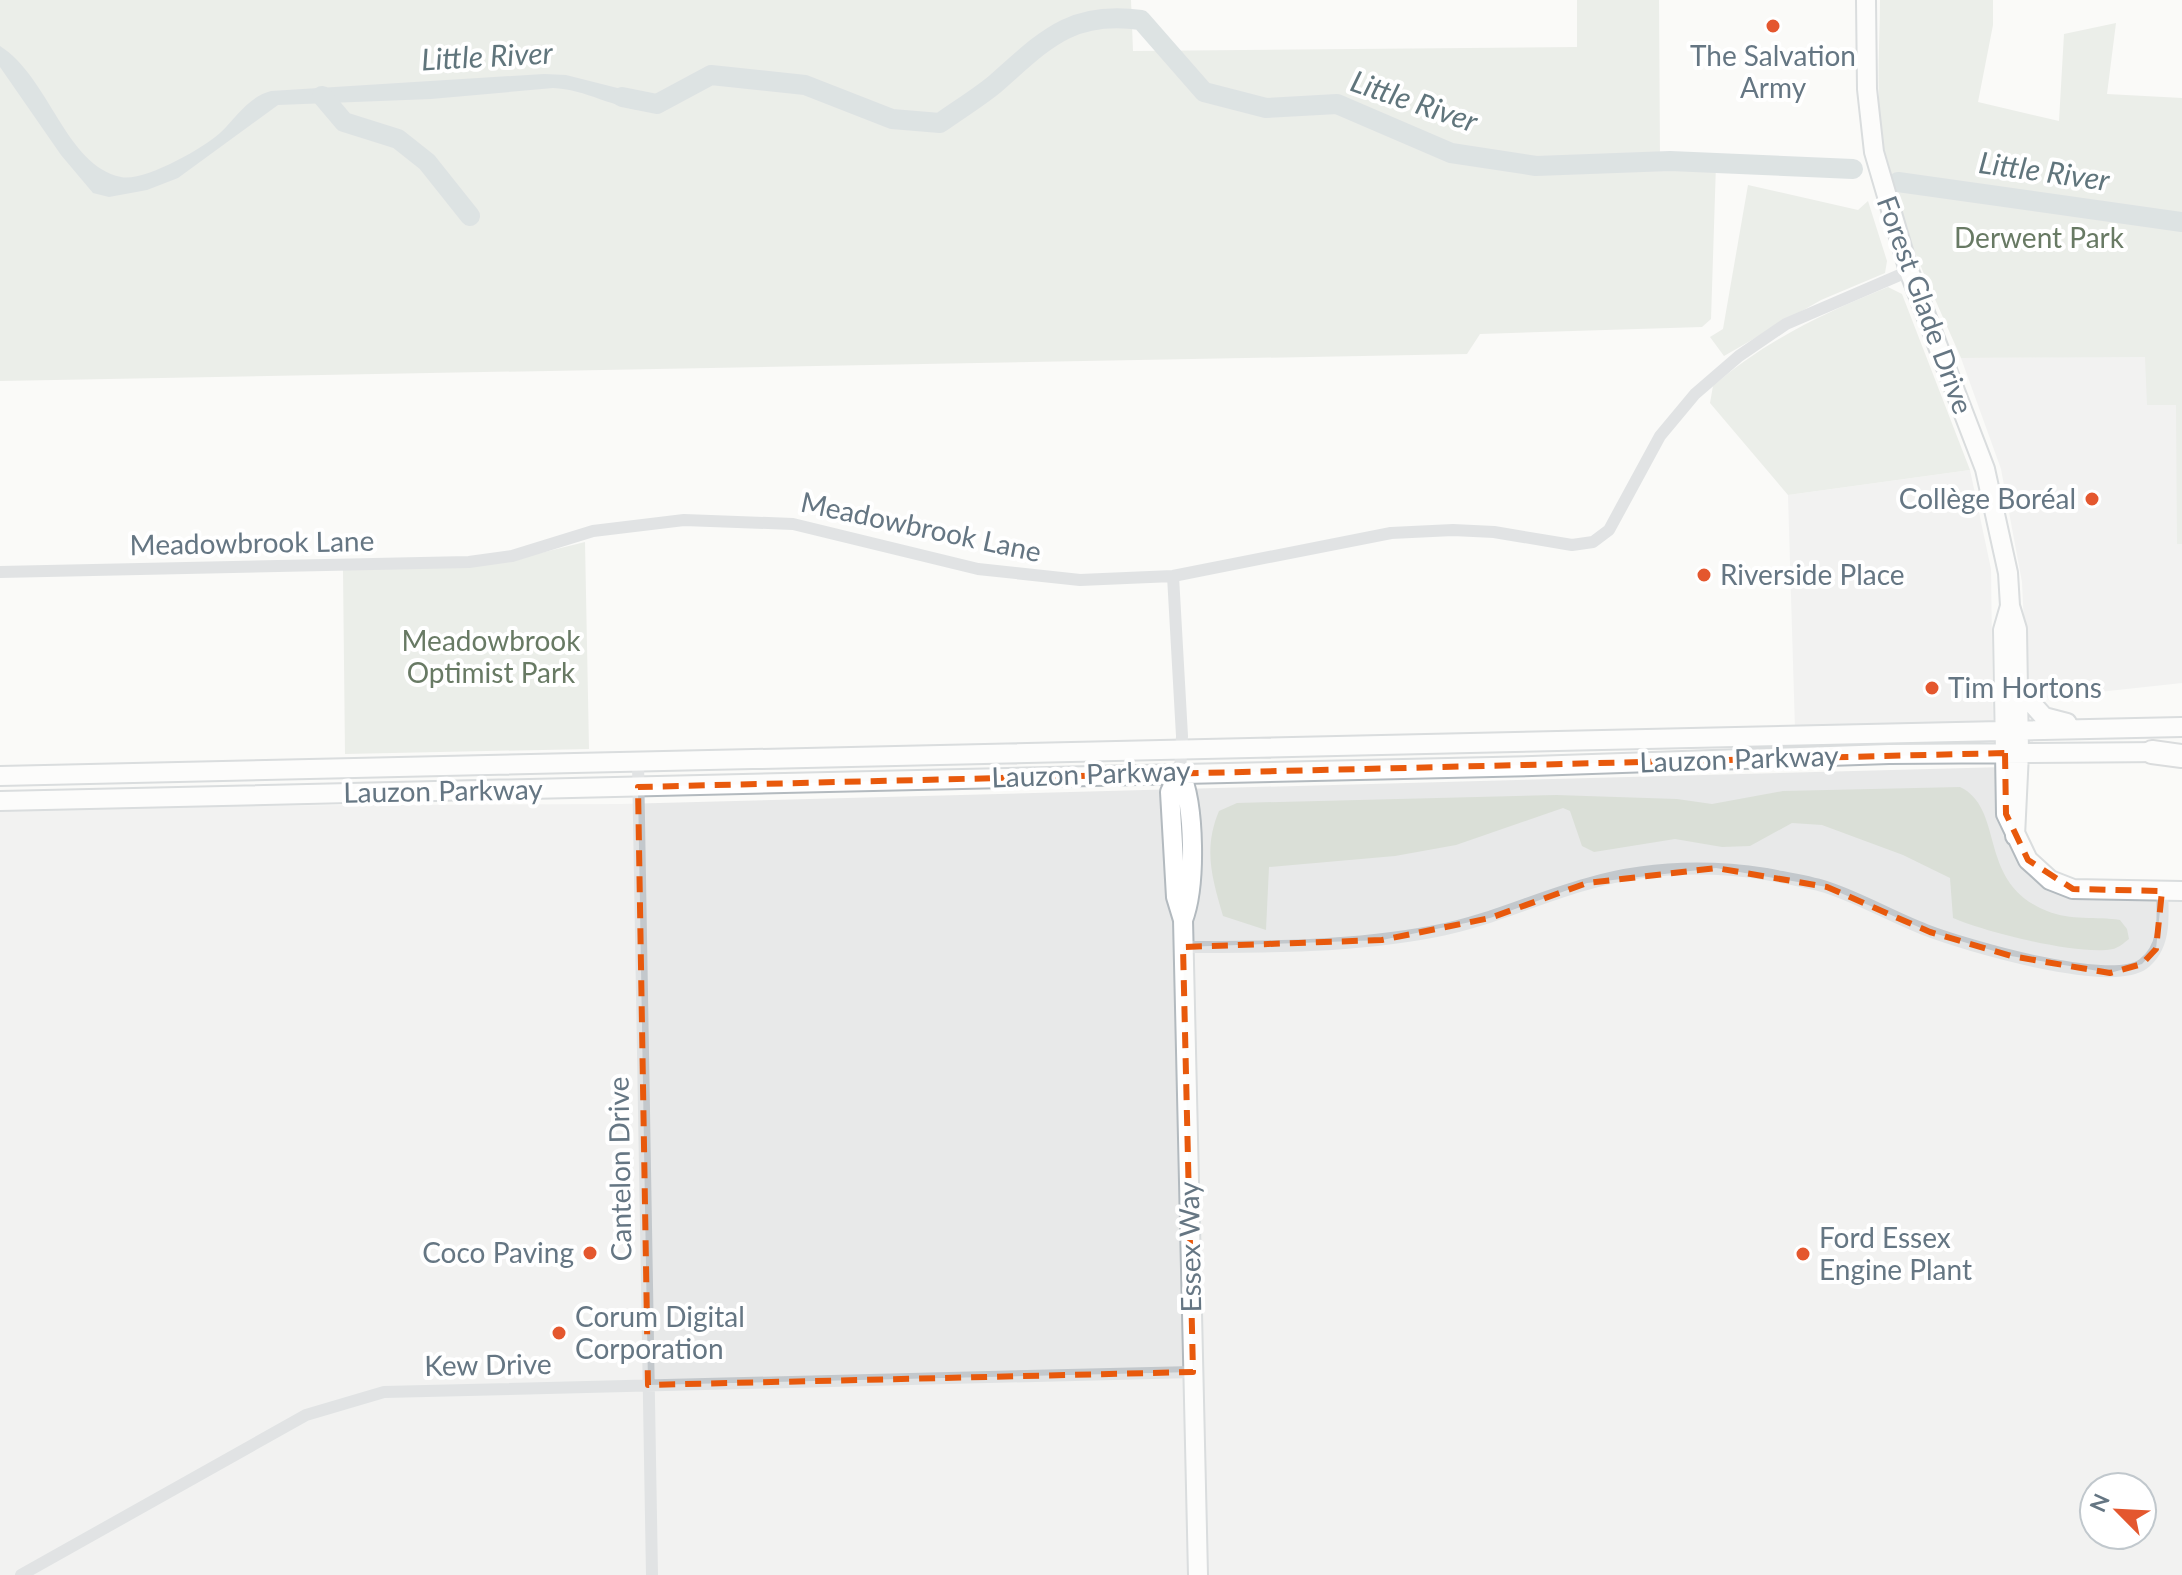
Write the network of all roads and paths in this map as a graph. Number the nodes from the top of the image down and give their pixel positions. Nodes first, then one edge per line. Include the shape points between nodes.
1 (1866, 0) edge
2 (1909, 271) junction
3 (0, 572) edge
4 (1173, 576) junction
5 (2010, 606) junction
6 (2018, 688) junction
7 (2182, 727) edge
8 (2089, 729) junction
9 (2012, 730) junction
10 (1182, 750) junction
11 (2152, 752) joint
12 (2012, 753) junction
13 (2182, 754) edge
14 (638, 762) junction
15 (1180, 772) junction
16 (0, 776) edge
17 (638, 787) junction
18 (0, 801) edge
19 (2162, 891) junction
20 (2182, 891) edge
21 (1183, 947) junction
22 (1193, 1372) junction
23 (648, 1385) junction
24 (21, 1575) edge
25 (652, 1575) edge
26 (1198, 1575) edge

1 - 2 main road, Forest Glade Drive via 1874,152
2 - 4 street, Meadowbrook Lane via 1786,324 1739,356 1695,394 1660,436 1609,530 1593,542 1572,545 1453,530 1391,533
2 - 5 main road, Forest Glade Drive via 1985,469
3 - 4 street, Meadowbrook Lane via 469,562 512,556 593,531 684,520 793,524 978,569 1034,577
4 - 10 street, Essex Way
5 - 6 main road, Forest Glade Drive via 2017,629
5 - 9 main road, Forest Glade Drive via 2003,630
6 - 8 main road via 2044,717
6 - 9 main road, Forest Glade Drive
7 - 8 main road, Lauzon Parkway
8 - 9 main road, Lauzon Parkway
9 - 10 main road, Lauzon Parkway
9 - 12 main road
10 - 14 main road, Lauzon Parkway
10 - 15 street, Essex Way
11 - 12 main road, Lauzon Parkway
11 - 13 highway
12 - 15 main road, Lauzon Parkway
12 - 19 main road via 2006,814 2028,860 2050,880 2073,889
14 - 16 main road, Lauzon Parkway
14 - 17 street, Cantelon Drive
15 - 17 main road, Lauzon Parkway
15 - 21 main road, Essex Way via 1170,792
17 - 18 main road, Lauzon Parkway
17 - 23 street, Cantelon Drive
19 - 20 main road
19 - 21 street via 2163,926 2156,949 2142,964 2110,973 2011,956 1930,932 1827,887 1716,868 1656,870 1587,883 1490,918 1382,940
21 - 22 main road, Essex Way
22 - 23 street, Kew Drive
22 - 26 main road, Essex Way
23 - 24 street, Kew Drive via 384,1392 345,1400 271,1433
23 - 25 street, Cantelon Drive

